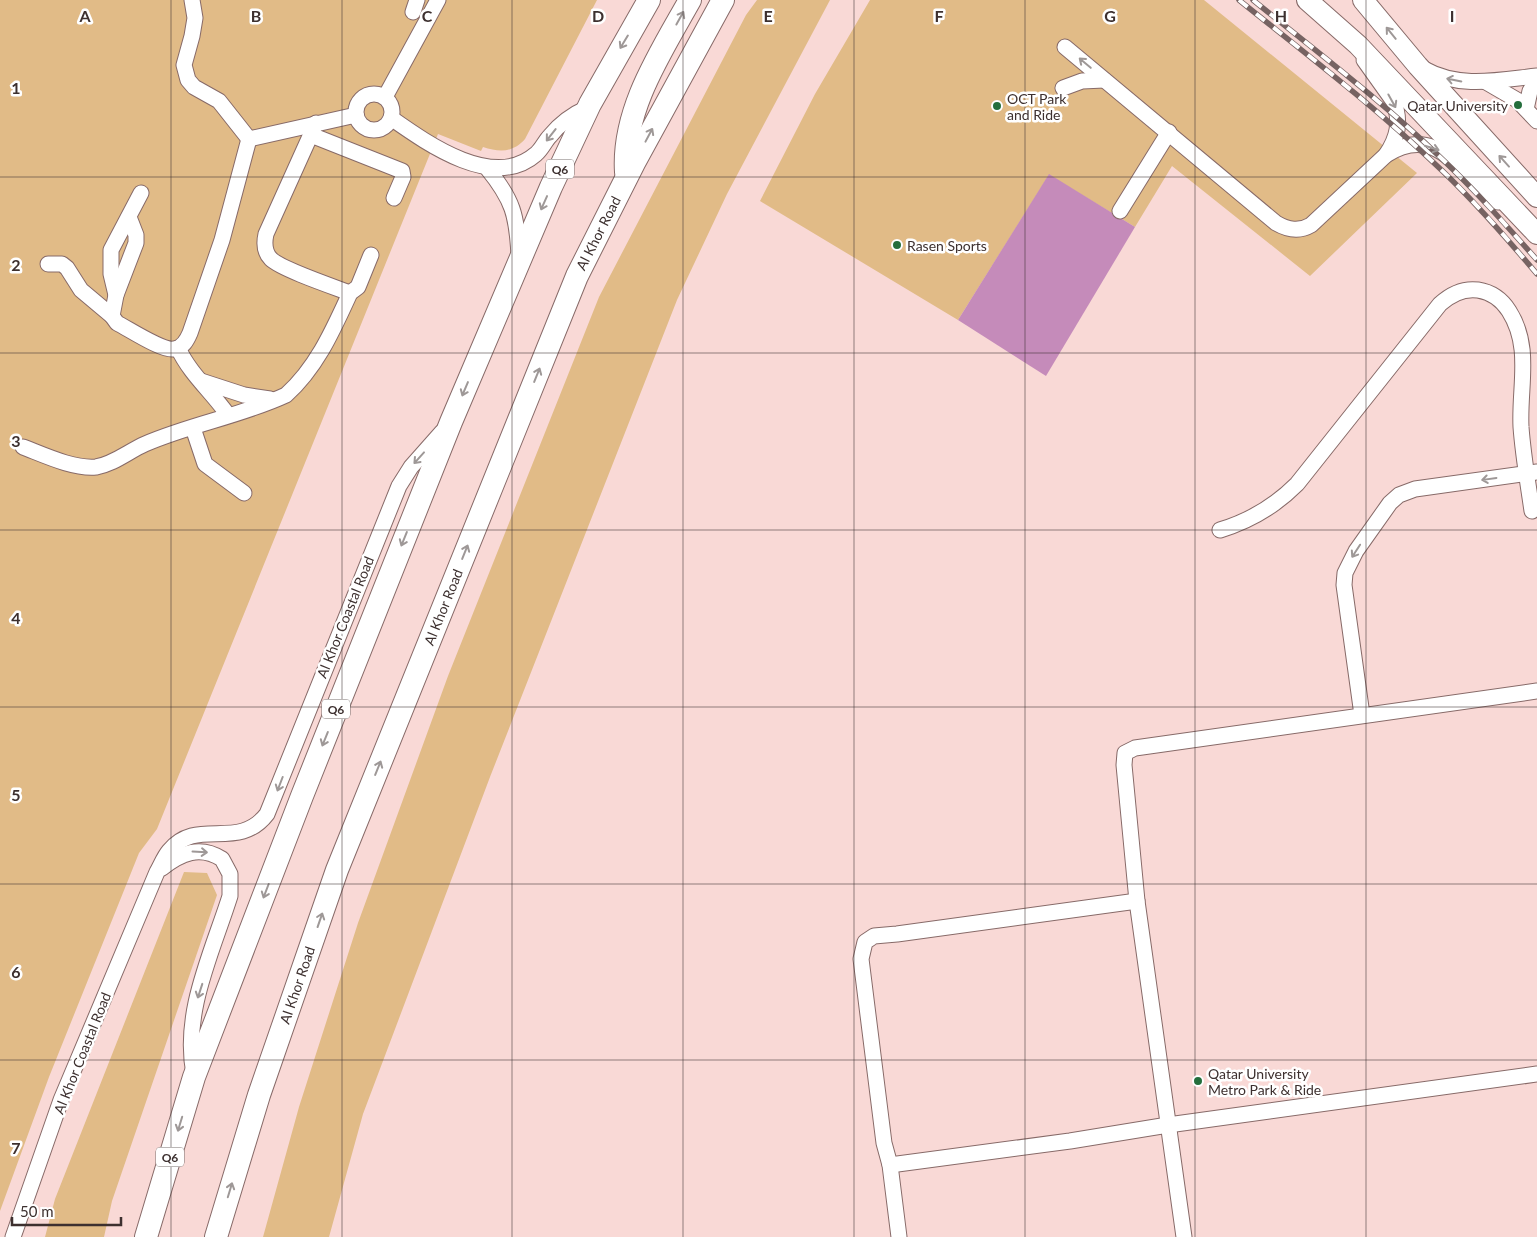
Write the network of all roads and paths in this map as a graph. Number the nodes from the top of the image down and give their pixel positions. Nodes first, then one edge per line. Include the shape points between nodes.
1 (192, 0) edge
2 (438, 0) edge
3 (649, 0) edge
4 (690, 0) edge
5 (723, 0) edge
6 (1307, 0) edge
7 (1363, 0) edge
8 (1358, 45) junction
9 (1065, 47) dead end
10 (1418, 66) junction
11 (1537, 78) edge
12 (1104, 80) junction
13 (1486, 82) junction
14 (1063, 88) dead end
15 (385, 97) junction
16 (589, 107) junction
17 (1526, 109) junction
18 (356, 115) junction
19 (391, 118) junction
20 (1537, 121) edge
21 (314, 129) junction
22 (1169, 132) junction
23 (249, 139) junction
24 (1386, 155) junction
25 (487, 168) junction
26 (627, 178) junction
27 (141, 193) dead end
28 (1537, 197) edge
29 (394, 198) dead end
30 (1120, 211) dead end
31 (1520, 215) junction
32 (129, 217) junction
33 (1537, 234) edge
34 (371, 255) dead end
35 (519, 260) junction
36 (48, 264) dead end
37 (350, 293) junction
38 (116, 295) junction
39 (112, 316) junction
40 (178, 348) junction
41 (200, 381) junction
42 (274, 400) junction
43 (228, 415) junction
44 (451, 422) junction
45 (193, 428) junction
46 (23, 447) dead end
47 (1532, 473) edge
48 (244, 492) dead end
49 (1532, 511) dead end
50 (1220, 530) dead end
51 (1537, 691) edge
52 (1362, 715) junction
53 (157, 872) junction
54 (1137, 901) junction
55 (1537, 1074) edge
56 (194, 1077) junction
57 (1168, 1125) junction
58 (890, 1165) junction
59 (12, 1237) edge
60 (146, 1237) edge
61 (216, 1237) edge
62 (899, 1237) edge
63 (1184, 1237) edge

1 - 23 street via 195,18 184,65 186,76 194,87 219,101
2 - 15 street
3 -> 16 highway, Q6
26 -> 4 highway via 625,158 634,115 647,78
26 -> 5 highway, Al Khor Road
6 - 8 main road
10 -> 7 main road
8 -> 24 street via 1369,69 1397,110 1397,136
8 - 31 main road
12 -> 9 street
13 -> 10 street via 1448,79
28 -> 10 main road
11 - 13 street
11 - 17 street
12 - 14 street via 1082,81
12 - 22 street
13 - 17 street via 1508,93
15 - 18 street via 365,96 358,104
15 - 19 street via 392,109
16 -> 25 street via 560,123 526,162
16 -> 35 highway, Q6
17 - 20 street
18 - 19 street via 361,124 370,129 386,126
18 - 21 street
19 - 25 street via 434,147
21 - 23 street
21 - 29 street via 402,170 403,177
21 - 37 street via 266,234 265,247 277,264
22 - 24 street via 1276,223 1293,230 1316,222
22 - 30 street
23 - 40 street via 218,250 188,338
24 -> 31 street via 1413,144 1442,151 1482,190
25 - 35 street via 505,191 514,212
61 -> 26 highway, Al Khor Road via 260,1095 337,870 577,276
27 - 32 street
31 - 33 main road
32 - 38 street via 110,258
32 - 38 street via 136,243
34 - 37 street via 358,287
35 -> 44 highway, Q6
36 - 39 street via 62,264 67,268 81,290
37 - 42 street via 313,365 286,395
38 - 39 street
39 - 40 street via 117,323 165,348
40 - 41 street via 188,368
41 - 42 street via 244,395
41 - 43 street
42 - 43 street
43 - 45 street
44 -> 53 street, Al Khor Coastal Road via 411,467 399,486 267,814 244,832 198,834 181,841 169,851
44 -> 56 highway, Q6
45 - 46 street via 143,445 96,467 70,463
45 - 48 street via 205,464
47 - 49 street
47 - 50 street via 1521,424 1524,357 1521,336 1510,312 1499,299 1484,291 1467,290 1452,294 1440,304 1284,497 1254,517
47 -> 52 street via 1415,489 1399,495 1379,517 1351,558 1345,573
51 - 52 street
52 - 54 street via 1135,748 1125,753
53 -> 56 street via 188,852 202,851 222,859 232,881 192,1016 190,1045
53 - 59 street, Al Khor Coastal Road via 61,1100
54 - 57 street
54 - 58 street via 874,936 865,942 861,959 884,1143
55 - 57 street
56 -> 60 highway, Q6
57 - 58 street via 1070,1142
57 - 63 street
58 - 62 street

